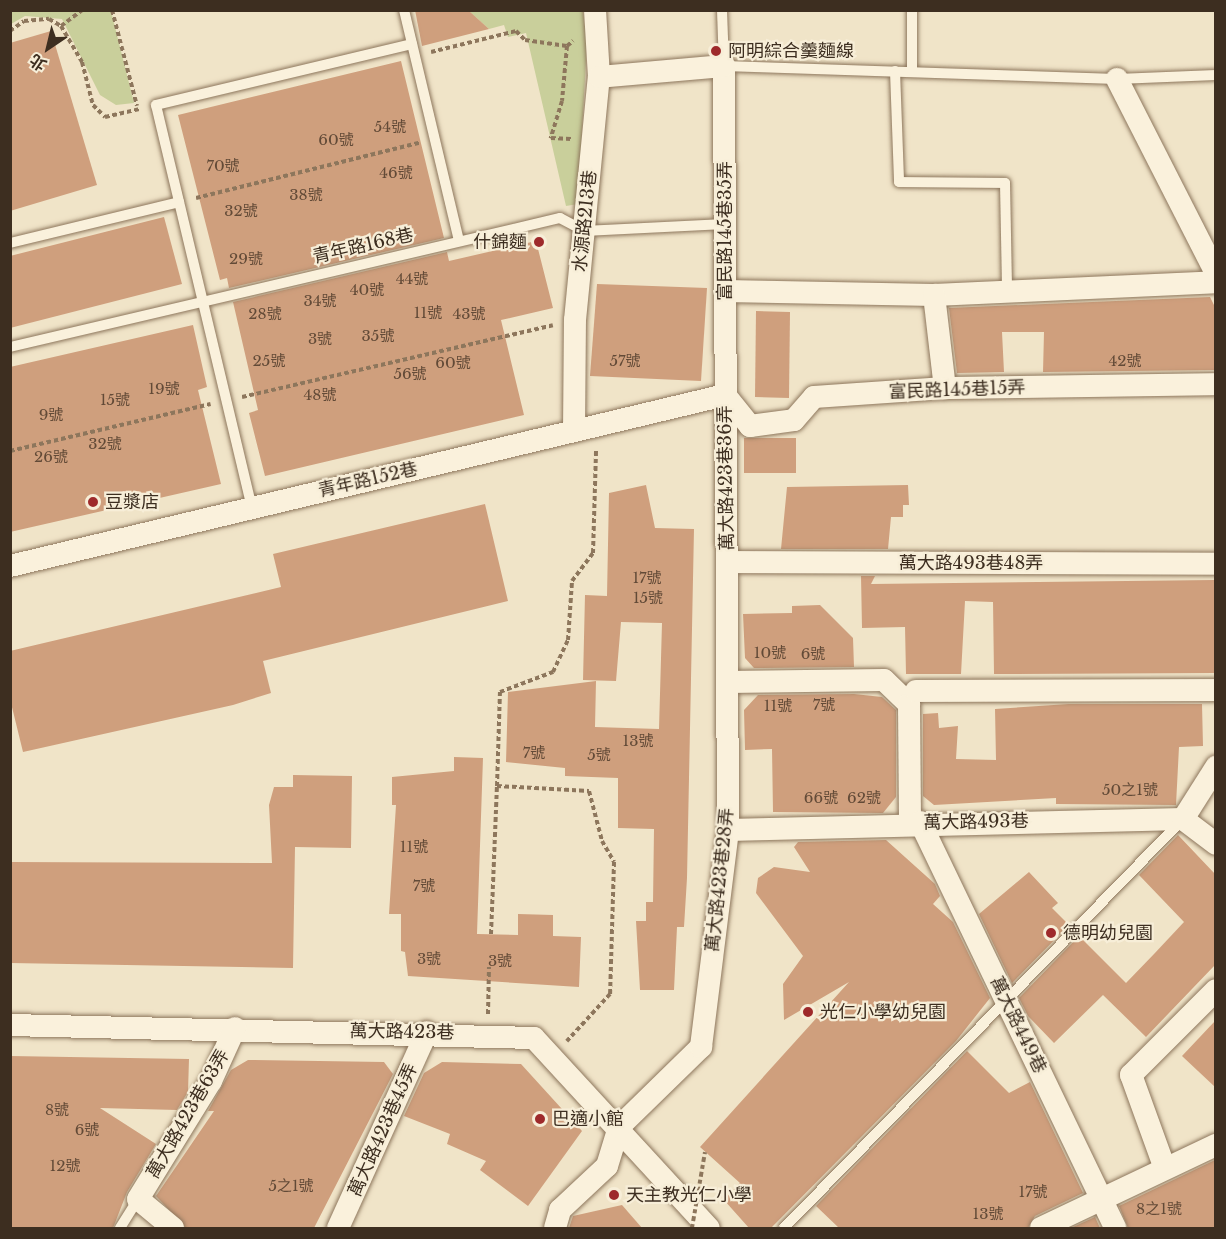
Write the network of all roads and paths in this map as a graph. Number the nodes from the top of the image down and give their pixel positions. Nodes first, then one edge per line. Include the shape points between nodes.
1 (82, 10) edge
2 (112, 10) edge
3 (404, 10) edge
4 (722, 10) edge
5 (912, 10) edge
6 (595, 21) edge
7 (60, 26) junction
8 (10, 30) edge
9 (412, 44) junction
10 (567, 46) junction
11 (724, 66) junction
12 (912, 70) junction
13 (895, 71) junction
14 (1215, 75) edge
15 (599, 77) junction
16 (1117, 79) junction
17 (156, 105) junction
18 (137, 109) junction
19 (435, 140) junction
20 (593, 140) junction
21 (179, 202) junction
22 (725, 224) junction
23 (584, 231) junction
24 (459, 241) junction
25 (10, 243) edge
26 (1215, 273) edge
27 (1215, 282) edge
28 (1007, 288) junction
29 (725, 291) junction
30 (934, 294) junction
31 (202, 300) junction
32 (575, 320) junction
33 (10, 347) edge
34 (1215, 384) edge
35 (945, 388) junction
36 (725, 395) junction
37 (227, 400) junction
38 (596, 426) junction
39 (574, 431) junction
40 (10, 451) edge
41 (252, 508) junction
42 (727, 562) junction
43 (1215, 564) edge
44 (10, 566) edge
45 (728, 682) junction
46 (1215, 690) edge
47 (916, 691) dead end
48 (1215, 767) edge
49 (497, 786) junction
50 (1183, 819) junction
51 (915, 822) junction
52 (728, 830) junction
53 (1215, 844) edge
54 (491, 934) dead end
55 (489, 967) dead end
56 (1215, 990) edge
57 (1005, 998) junction
58 (10, 1024) edge
59 (235, 1028) junction
60 (427, 1032) junction
61 (488, 1033) junction
62 (555, 1055) junction
63 (619, 1127) junction
64 (1215, 1145) edge
65 (705, 1152) dead end
66 (1164, 1166) junction
67 (138, 1199) junction
68 (1102, 1200) junction
69 (120, 1228) edge
70 (173, 1228) edge
71 (338, 1228) edge
72 (555, 1228) edge
73 (692, 1228) edge
74 (709, 1228) edge
75 (784, 1228) edge
76 (1041, 1228) edge
77 (1115, 1228) edge

1 - 7 path
2 - 18 path
3 - 9 lane
4 - 11 lane
5 - 12 lane
6 - 10 path
6 - 15 street, 水源路213巷
7 - 8 path via 49,19 24,21
7 - 18 path via 82,62 87,91 99,111 105,117
9 - 10 path via 426,53 516,31 525,40
9 - 17 lane
9 - 19 lane
10 - 20 path via 562,101 551,138
11 - 13 lane
11 - 15 street
11 - 22 street, 富民路145巷35弄
12 - 13 lane
12 - 16 lane
13 - 28 lane via 899,183 1005,183
14 - 16 lane
15 - 20 street, 水源路213巷
16 - 26 street
17 - 18 path
17 - 21 lane
19 - 21 path
19 - 24 lane
20 - 23 street, 水源路213巷
21 - 25 lane
21 - 31 lane
22 - 23 lane, 青年路168巷
22 - 29 street, 富民路145巷35弄
23 - 24 lane, 青年路168巷 via 560,218
23 - 32 street, 水源路213巷
24 - 31 lane, 青年路168巷
27 - 28 street
28 - 30 street
29 - 30 street
29 - 36 street, 富民路145巷35弄
30 - 35 street
31 - 33 lane, 青年路168巷
31 - 37 lane
32 - 37 path
32 - 39 street, 水源路213巷
34 - 35 street, 富民路145巷15弄
35 - 36 street, 富民路145巷15弄 via 813,397 794,420 750,426
36 - 38 street, 青年路152巷
36 - 42 street, 萬大路423巷36弄
37 - 40 path
37 - 41 lane
38 - 39 street, 青年路152巷
38 - 49 path via 593,553 572,581 568,640 552,672 500,692
39 - 41 street, 青年路152巷
41 - 44 street, 青年路152巷
42 - 43 street, 萬大路493巷48弄
42 - 45 street, 萬大路423巷28弄
45 - 51 street via 884,680 909,704
45 - 52 street, 萬大路423巷28弄
46 - 47 street
48 - 50 street
49 - 54 path
49 - 62 path via 589,791 602,841 614,862 610,994
50 - 51 street, 萬大路493巷
50 - 53 street
50 - 57 lane
51 - 52 street, 萬大路493巷
51 - 57 street, 萬大路449巷
52 - 63 street, 萬大路423巷28弄 via 701,1047
55 - 61 path
56 - 66 street via 1131,1075
57 - 68 street, 萬大路449巷
57 - 75 lane
58 - 59 street, 萬大路423巷
59 - 60 street, 萬大路423巷
59 - 67 street, 萬大路423巷63弄 via 211,1080
60 - 61 street, 萬大路423巷
60 - 71 street, 萬大路423巷45弄
61 - 62 street, 萬大路423巷 via 534,1038
62 - 63 street, 萬大路423巷
63 - 72 street via 607,1167 560,1210
63 - 74 street, 萬大路423巷
64 - 66 street
65 - 73 path, bridge
66 - 68 street
67 - 69 lane
67 - 70 street
68 - 76 street
68 - 77 street, 萬大路449巷

